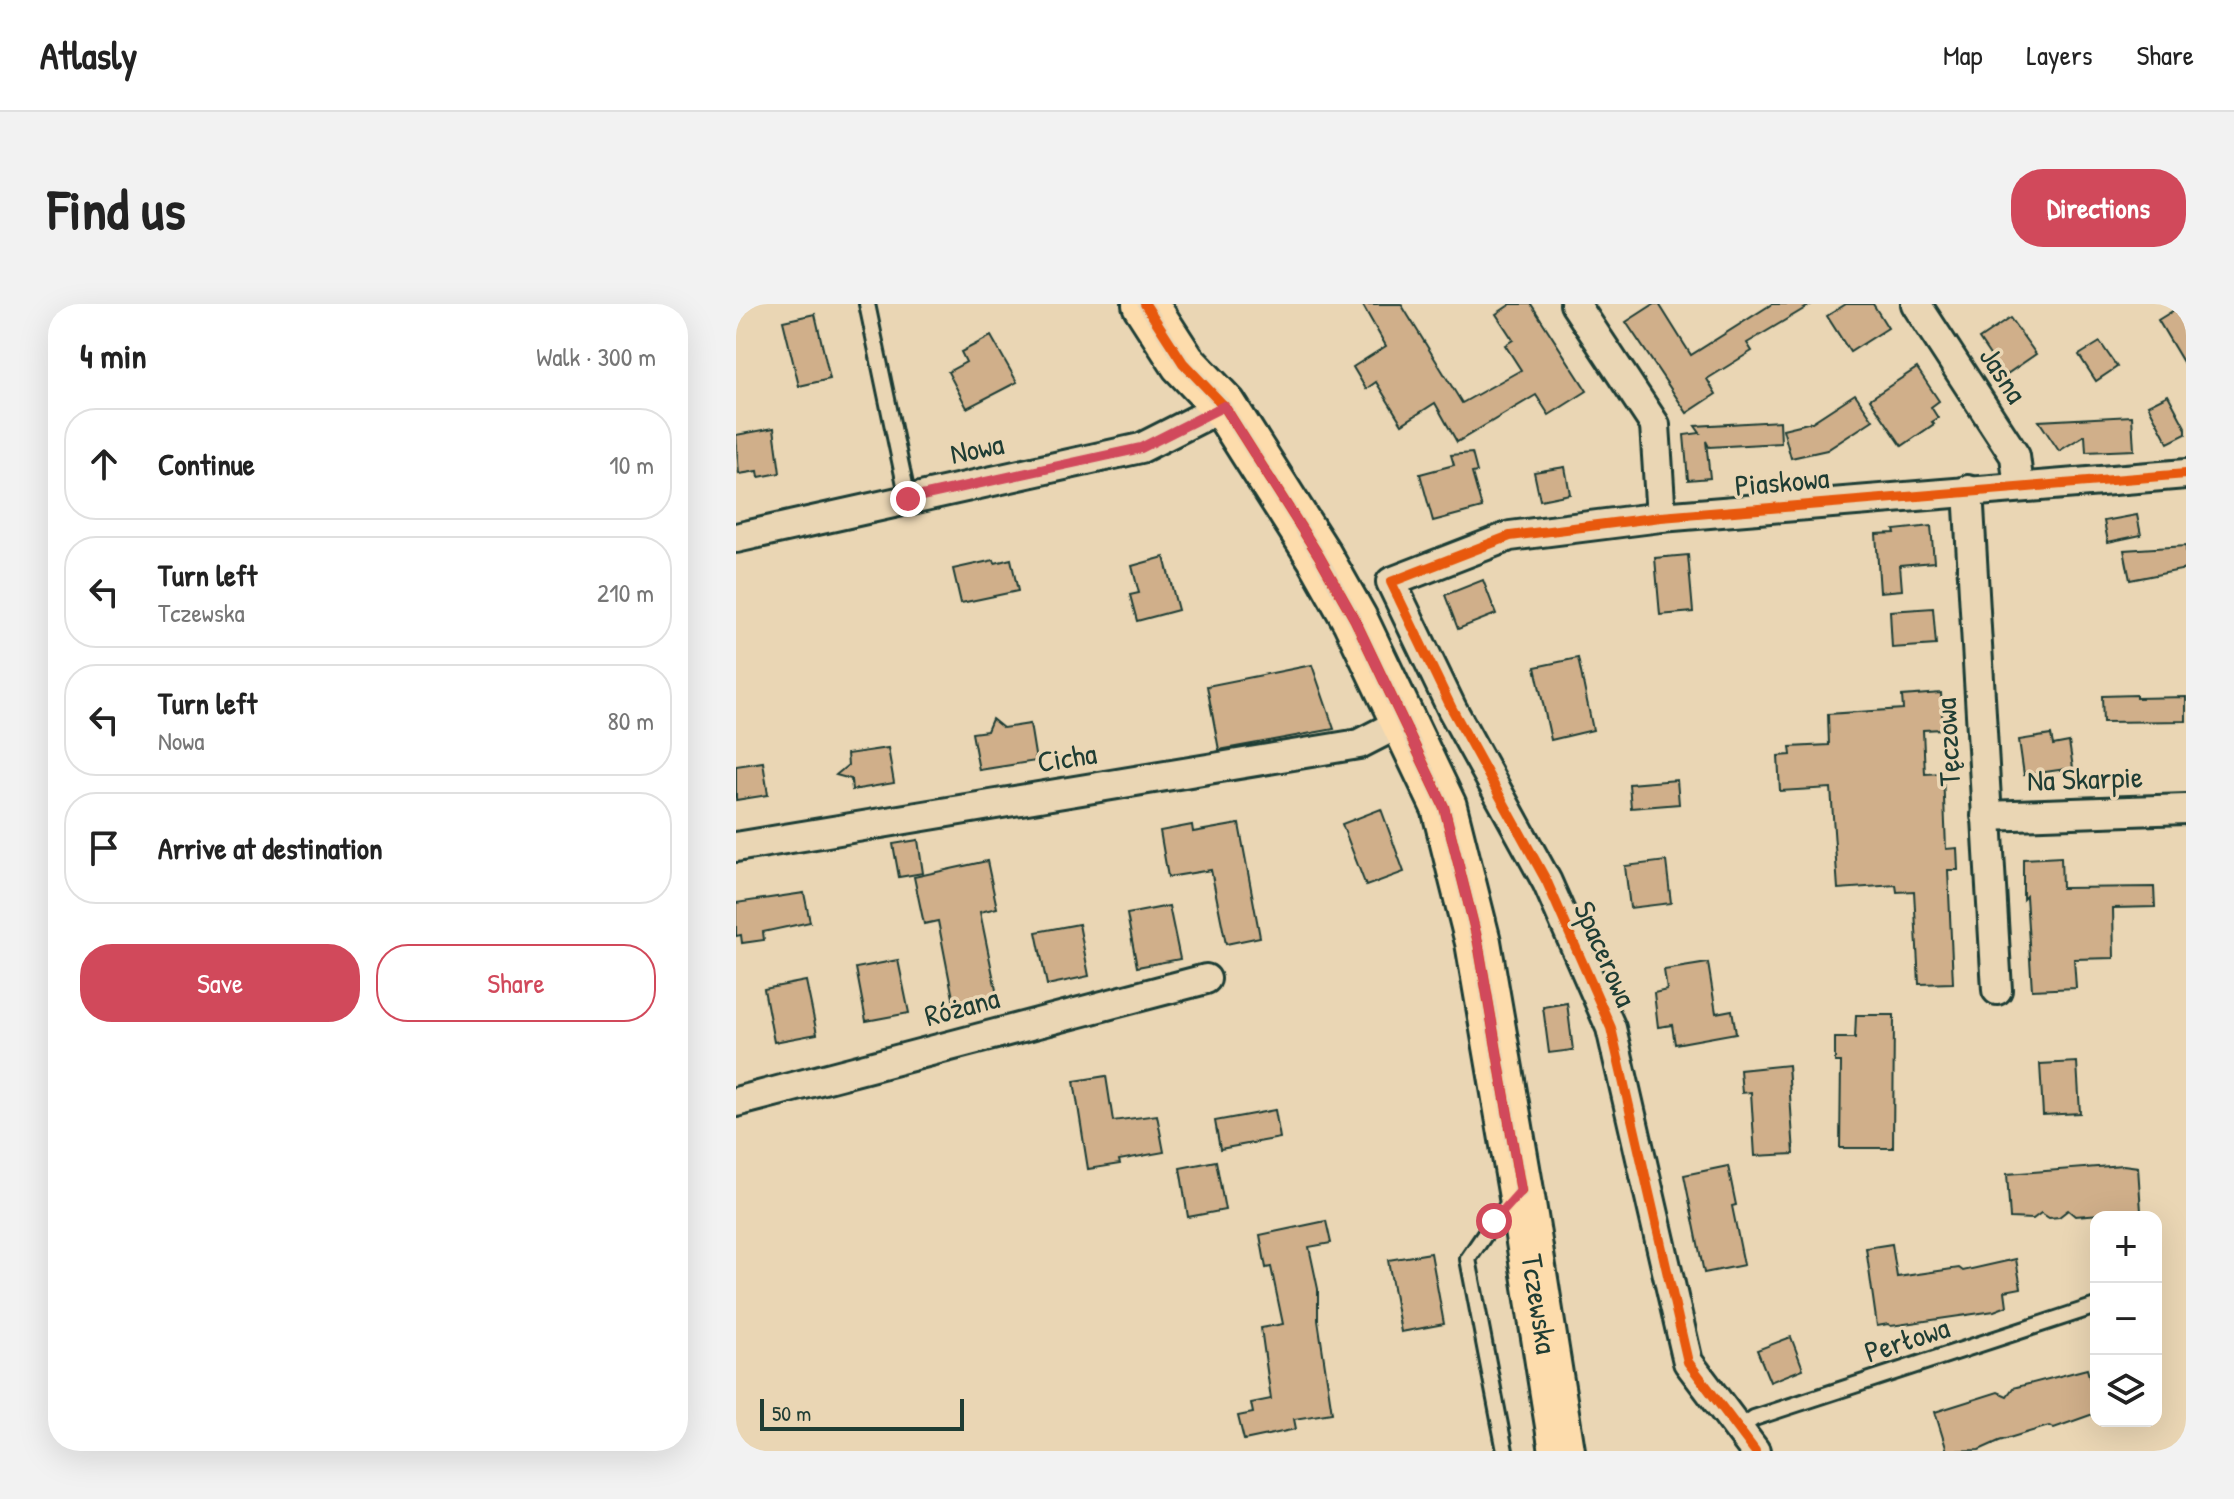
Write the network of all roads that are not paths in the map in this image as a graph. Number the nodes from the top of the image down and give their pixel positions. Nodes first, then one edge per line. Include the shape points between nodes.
1 (867, 304) edge
2 (1145, 304) edge
3 (1178, 304) edge
4 (1575, 304) edge
5 (1916, 304) edge
6 (1224, 406) junction
7 (2186, 474) edge
8 (2019, 487) junction
9 (1968, 490) junction
10 (908, 499) junction
11 (1661, 517) junction
12 (736, 538) edge
13 (1391, 582) joint
14 (1404, 721) junction
15 (2186, 809) edge
16 (1986, 816) junction
17 (736, 847) edge
18 (1206, 979) dead end
19 (1997, 990) dead end
20 (736, 1102) edge
21 (1508, 1206) junction
22 (2090, 1308) edge
23 (1746, 1441) edge
24 (1505, 1451) edge
25 (1562, 1451) edge

1 - 10 lane
2 - 6 main road, Tczewska via 1183,363
3 - 6 main road, Tczewska via 1207,349
4 - 11 street via 1655,425
5 - 8 street, Jasna via 2015,456
6 - 10 street, Nowa via 1141,448
6 - 14 main road, Tczewska via 1319,556
7 - 8 street, Piaskowa
8 - 9 street, Piaskowa
9 - 11 street, Piaskowa
9 - 16 street, Tęczowa
10 - 12 street, Nowa
11 - 13 street, Piaskowa via 1510,536
13 - 23 street, Spacerowa via 1452,709 1547,882 1611,1028 1688,1362
14 - 17 street, Cicha via 1359,744
14 - 21 main road, Tczewska via 1444,807 1478,942
15 - 16 street, Na Skarpie
16 - 19 street, Tęczowa
18 - 20 street, Różana
21 - 24 lane via 1468,1259
21 - 25 main road, Tczewska
22 - 23 lane, Perłowa via 1754,1418

